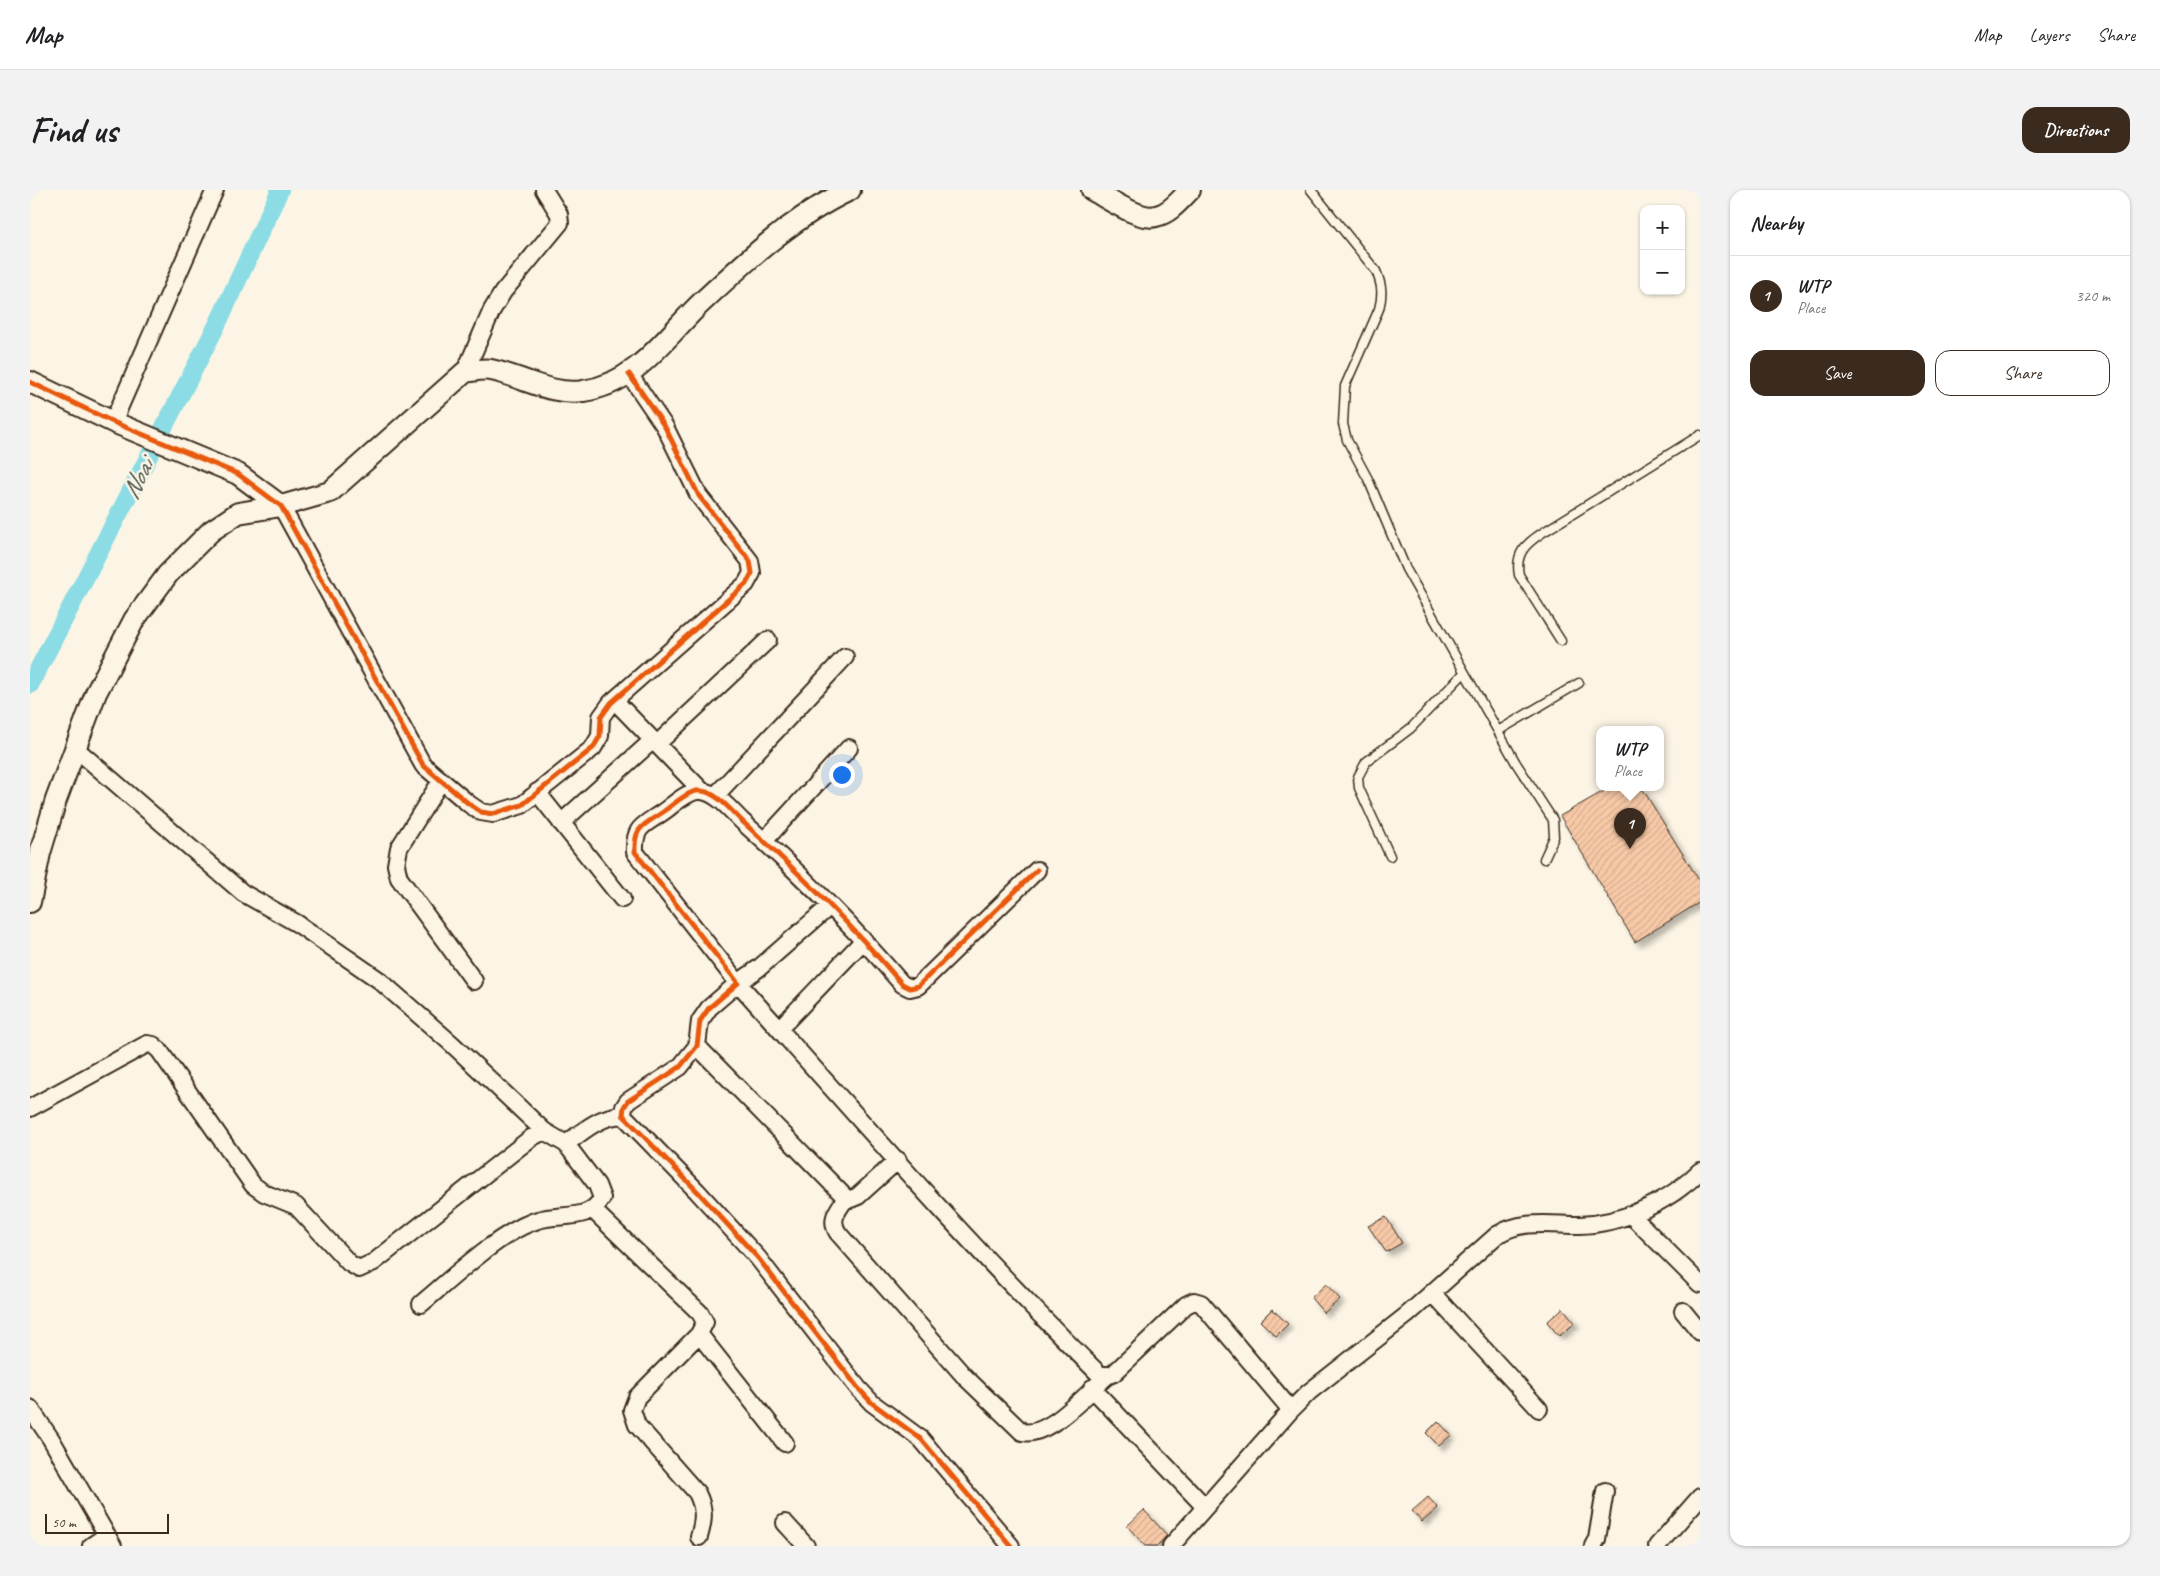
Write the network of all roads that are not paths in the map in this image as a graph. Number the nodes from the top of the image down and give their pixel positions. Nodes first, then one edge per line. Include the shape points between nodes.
1 (214, 190) edge
2 (544, 190) edge
3 (850, 190) edge
4 (1092, 190) edge
5 (1190, 190) edge
6 (1311, 190) edge
7 (465, 372) junction
8 (628, 374) junction
9 (30, 382) edge
10 (117, 423) junction
11 (1700, 435) edge
12 (281, 506) junction
13 (768, 640) dead end
14 (1561, 642) dead end
15 (845, 657) dead end
16 (1464, 673) junction
17 (1579, 683) dead end
18 (614, 700) junction
19 (1498, 731) junction
20 (655, 742) junction
21 (76, 748) junction
22 (849, 748) dead end
23 (441, 781) junction
24 (537, 792) junction
25 (708, 793) junction
26 (562, 823) junction
27 (764, 841) junction
28 (1390, 856) dead end
29 (1544, 859) dead end
30 (1036, 870) dead end
31 (622, 899) dead end
32 (30, 902) edge
33 (830, 906) junction
34 (864, 940) junction
35 (474, 981) dead end
36 (738, 983) junction
37 (779, 1029) junction
38 (697, 1046) junction
39 (30, 1108) edge
40 (623, 1115) junction
41 (544, 1131) junction
42 (566, 1144) junction
43 (898, 1160) junction
44 (1700, 1171) edge
45 (846, 1198) junction
46 (593, 1210) junction
47 (1630, 1214) junction
48 (1700, 1284) edge
49 (1432, 1293) junction
50 (421, 1304) dead end
51 (1683, 1312) dead end
52 (1700, 1332) edge
53 (699, 1334) junction
54 (1107, 1376) junction
55 (1092, 1388) junction
56 (30, 1408) edge
57 (1291, 1410) junction
58 (1539, 1410) dead end
59 (785, 1443) dead end
60 (1605, 1491) dead end
61 (1700, 1496) edge
62 (1205, 1507) junction
63 (785, 1523) dead end
64 (699, 1537) dead end
65 (110, 1540) edge
66 (91, 1546) edge
67 (806, 1546) edge
68 (1011, 1546) edge
69 (1171, 1546) edge
70 (1593, 1546) edge
71 (1657, 1546) edge

1 - 10 street
2 - 7 street via 559,214 560,223 492,310
3 - 8 street via 803,216 701,303 646,361
4 - 5 street via 1138,214 1154,217 1174,206
6 - 16 lane via 1376,271 1382,284 1379,309 1345,386 1343,424 1347,440 1368,479 1406,569
7 - 8 street via 489,369 562,392 583,392
7 - 12 street via 330,492
8 - 18 street via 665,427 699,496 750,561 752,573 746,584
9 - 10 street
10 - 12 street via 238,474
11 - 14 lane via 1528,542 1522,550 1517,565 1519,575
12 - 21 street via 238,513 211,531 168,574 134,620 96,693
12 - 23 street via 423,766
13 - 20 street
15 - 25 street
16 - 19 lane
16 - 28 lane via 1420,720 1366,762 1361,770 1359,788
17 - 19 lane
18 - 20 street
18 - 24 street via 601,717 600,736 593,748
19 - 29 lane via 1553,820 1554,837
20 - 25 street
20 - 26 street
21 - 32 street via 42,844
21 - 41 street via 243,893 298,924 379,980
22 - 27 street
23 - 24 street via 481,812 493,814 522,805
23 - 35 street via 399,848 396,865 399,878
24 - 26 street
25 - 27 street
25 - 36 street via 692,792 642,826 634,837 635,852
26 - 31 street
27 - 33 street
30 - 34 street via 918,986 910,988 902,984
33 - 34 street
33 - 36 street
34 - 37 street
36 - 37 street
36 - 38 street via 704,1014 698,1027
37 - 43 street
38 - 40 street via 680,1066 628,1101
38 - 45 street
39 - 41 street via 128,1053 146,1044 153,1045 253,1185 296,1206 358,1269 374,1262 507,1155
40 - 42 street via 594,1123
40 - 68 street via 758,1258 858,1388 872,1403 921,1439
41 - 42 street
42 - 46 street via 597,1185 602,1198
43 - 45 street via 858,1196
43 - 54 street via 1057,1332 1098,1373
44 - 47 street via 1674,1192
45 - 55 street via 833,1219 838,1232 965,1377 1022,1432 1032,1434 1041,1431
46 - 50 street via 538,1220 518,1228 469,1262
46 - 53 street via 700,1313 705,1322
47 - 48 street
47 - 49 street via 1599,1223 1509,1227
49 - 57 street
49 - 58 street
51 - 52 street
53 - 59 street
53 - 64 street via 637,1397 632,1410 637,1425 697,1493 704,1522
54 - 55 street
54 - 57 street via 1194,1301 1201,1303
55 - 62 street
56 - 65 street
57 - 62 street
60 - 70 street
61 - 71 street
62 - 69 street
63 - 67 street
65 - 66 street

